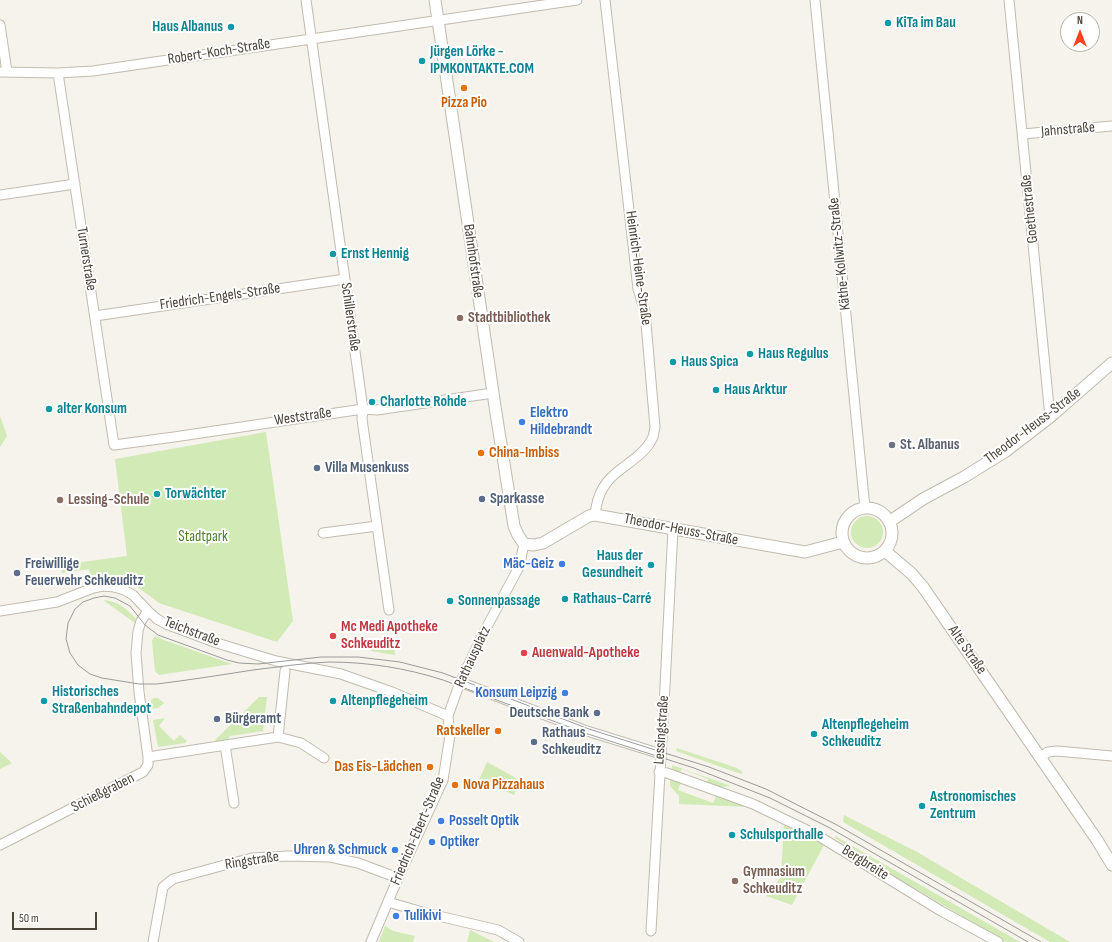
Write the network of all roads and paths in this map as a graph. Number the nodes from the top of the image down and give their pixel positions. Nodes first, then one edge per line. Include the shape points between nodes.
1 (306, 0) edge
2 (435, 0) edge
3 (577, 0) edge
4 (605, 0) edge
5 (815, 0) edge
6 (1009, 0) edge
7 (438, 21) junction
8 (0, 25) edge
9 (311, 38) junction
10 (3, 72) edge
11 (58, 73) junction
12 (1112, 126) edge
13 (1023, 134) junction
14 (75, 184) junction
15 (0, 196) edge
16 (345, 279) junction
17 (95, 316) junction
18 (1112, 363) edge
19 (493, 393) junction
20 (363, 409) junction
21 (1050, 417) junction
22 (114, 445) joint
23 (866, 508) junction
24 (596, 515) junction
25 (889, 522) junction
26 (377, 526) junction
27 (673, 529) junction
28 (323, 533) dead end
29 (843, 542) junction
30 (524, 544) junction
31 (885, 551) junction
32 (389, 610) dead end
33 (0, 611) edge
34 (148, 611) junction
35 (285, 670) dead end
36 (460, 682) junction
37 (448, 716) junction
38 (278, 737) junction
39 (224, 745) junction
40 (661, 754) junction
41 (1112, 756) edge
42 (148, 757) junction
43 (1041, 757) junction
44 (324, 758) dead end
45 (659, 772) junction
46 (234, 803) dead end
47 (0, 845) edge
48 (1112, 865) edge
49 (398, 878) junction
50 (388, 902) junction
51 (651, 931) dead end
52 (153, 942) edge
53 (371, 942) edge
54 (519, 942) edge
55 (998, 942) edge

1 - 9 street, Schillerstraße
2 - 7 street, Bahnhofstraße
3 - 7 street, Robert-Koch-Straße
4 - 24 street, Heinrich-Heine-Straße via 638,289 645,312 655,427 653,438 647,447 602,488 596,504
5 - 23 street, Käthe-Kollwitz-Straße
6 - 13 street, Goethestraße
7 - 9 street, Robert-Koch-Straße
7 - 19 street, Bahnhofstraße
8 - 10 street
9 - 11 street, Robert-Koch-Straße via 93,71
9 - 16 street, Schillerstraße
10 - 11 street, Robert-Koch-Straße
11 - 14 street, Turnerstraße
12 - 13 street, Jahnstraße
13 - 21 street, Goethestraße
14 - 15 street
14 - 17 street, Turnerstraße
16 - 17 street, Friedrich-Engels-Straße
16 - 20 street, Schillerstraße
17 - 22 street, Turnerstraße
18 - 21 street, Theodor-Heuss-Straße
19 - 20 street, Weststraße via 377,410
19 - 30 street, Bahnhofstraße via 514,526
20 - 22 street, Weststraße
20 - 26 street, Schillerstraße via 362,419
21 - 25 street, Theodor-Heuss-Straße via 1006,451 923,499
23 - 25 street via 880,511
23 - 29 street via 851,513 846,519 842,526
24 - 27 street, Theodor-Heuss-Straße
24 - 30 street via 589,516 543,543
25 - 31 street via 892,537
26 - 28 street
26 - 32 street, Schillerstraße
27 - 29 street, Theodor-Heuss-Straße via 805,552
27 - 40 street, Lessingstraße
29 - 31 street via 847,549 861,558 874,557
30 - 36 street, Rathausplatz via 519,567
31 - 43 street, Alte Straße via 923,587
33 - 34 street, Teichstraße via 56,602 103,586 124,590 133,595
34 - 37 street, Teichstraße via 166,624 223,645 276,661 341,674
34 - 42 street via 138,631 136,653
35 - 38 street
36 - 37 street, Rathausplatz
36 - 40 street via 590,732
37 - 49 street, Friedrich-Ebert-Straße via 450,735 443,780
38 - 39 street
38 - 44 street via 301,743
39 - 42 street
39 - 46 street
40 - 45 street, Lessingstraße
41 - 43 street via 1057,751 1048,752
42 - 47 street, Schießgraben via 148,765 136,778
43 - 48 street, Alte Straße
45 - 51 street, Lessingstraße
45 - 55 street, Bergbreite via 753,804 817,834 941,911
49 - 50 street, Friedrich-Ebert-Straße
49 - 52 street, Ringstraße via 358,863 330,857 252,858 173,879 163,887
50 - 53 street, Friedrich-Ebert-Straße
50 - 54 street via 498,930

